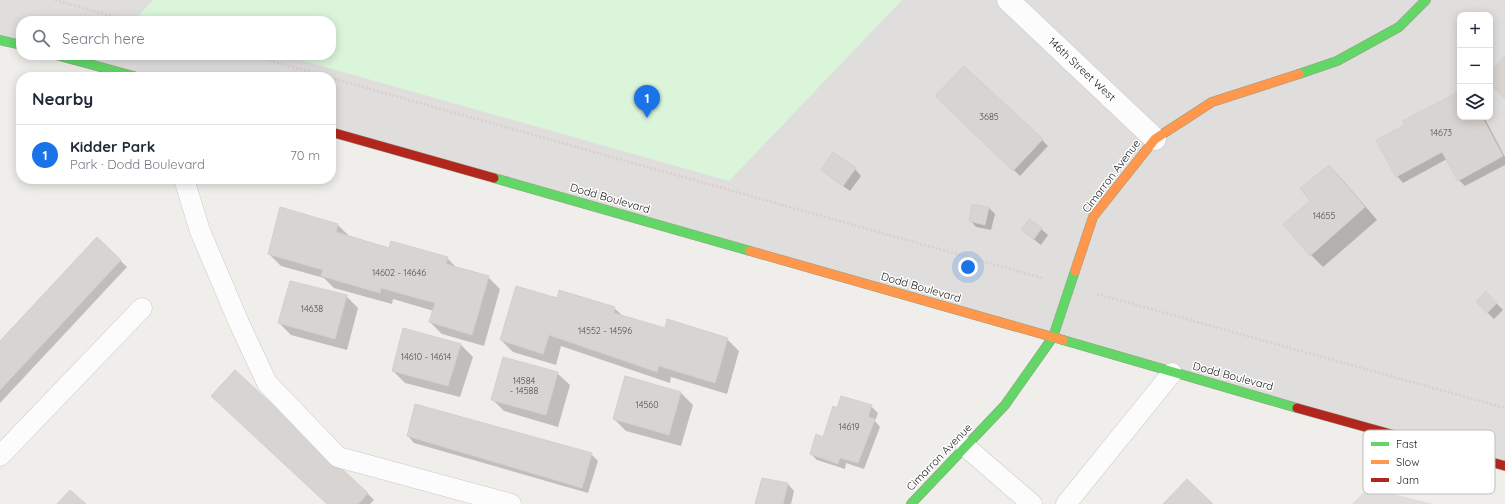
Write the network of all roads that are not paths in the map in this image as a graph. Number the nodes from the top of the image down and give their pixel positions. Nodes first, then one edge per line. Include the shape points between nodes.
1 (1008, 0) edge
2 (1426, 0) edge
3 (0, 40) edge
4 (16, 44) edge
5 (74, 60) edge
6 (119, 72) edge
7 (336, 133) edge
8 (1155, 139) junction
9 (186, 184) edge
10 (142, 308) dead end
11 (1053, 337) junction
12 (1172, 372) junction
13 (1380, 430) edge
14 (966, 447) junction
15 (0, 456) edge
16 (1495, 463) edge
17 (1505, 466) edge
18 (511, 504) edge
19 (911, 504) edge
20 (1032, 504) edge
21 (1066, 504) edge

1 - 8 street, 146th Street West
2 - 8 street, Cimarron Avenue via 1399,27 1337,61 1212,102
3 - 4 street
5 - 6 street
7 - 11 street, Dodd Boulevard
8 - 11 street, Cimarron Avenue via 1093,217
9 - 18 lane via 200,231 267,383 338,457
10 - 15 lane
11 - 12 street, Dodd Boulevard
11 - 14 street, Cimarron Avenue via 1005,405
12 - 13 street, Dodd Boulevard
12 - 21 lane
14 - 19 street, Cimarron Avenue
14 - 20 lane
16 - 17 street, Dodd Boulevard

